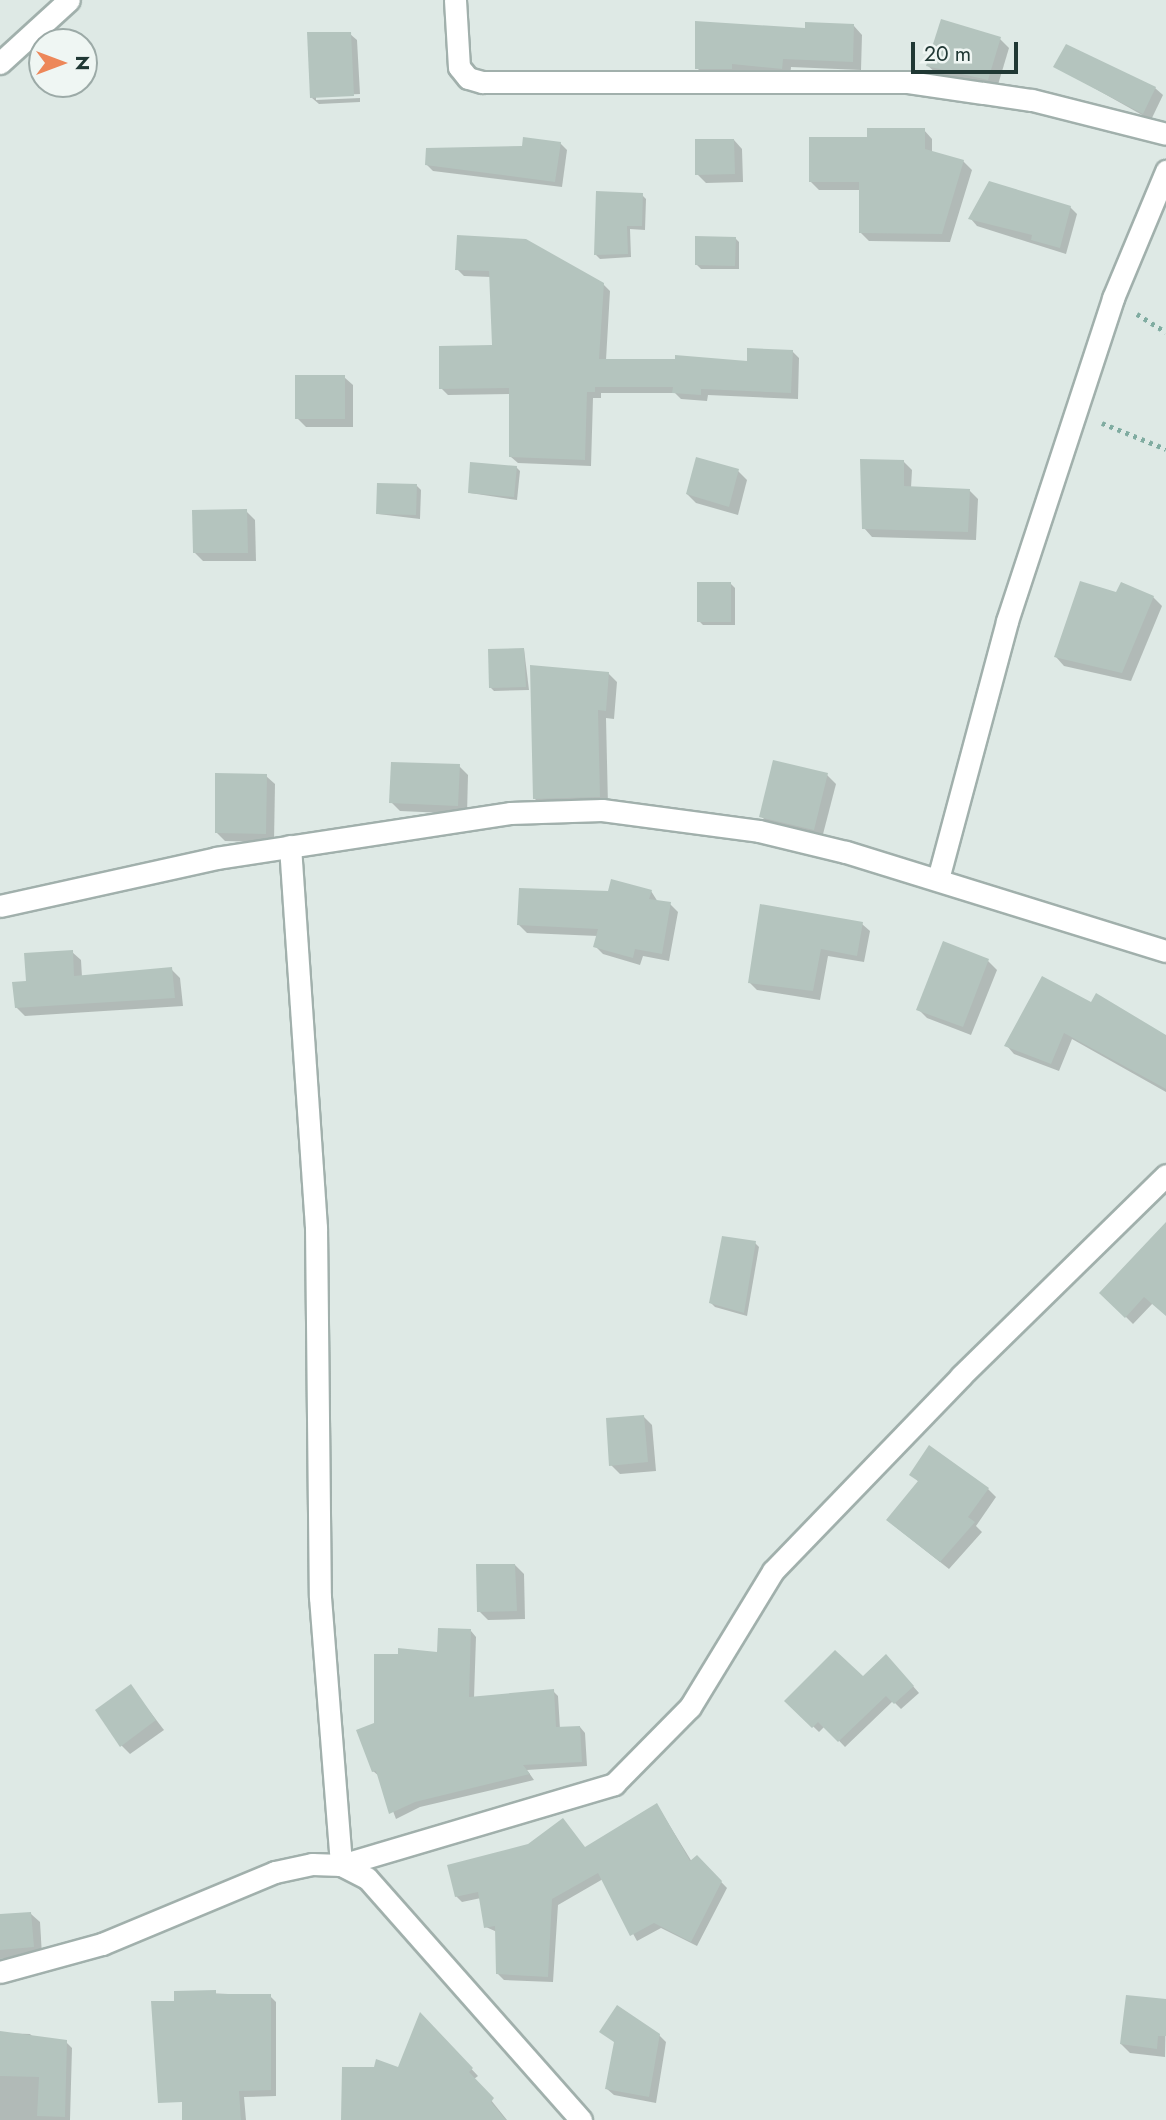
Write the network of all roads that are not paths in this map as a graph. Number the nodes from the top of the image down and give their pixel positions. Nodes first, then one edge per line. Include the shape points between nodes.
1 (69, 0) edge
2 (455, 0) edge
3 (0, 63) edge
4 (1166, 134) edge
5 (1166, 171) edge
6 (289, 846) junction
7 (938, 878) junction
8 (0, 906) edge
9 (1166, 951) edge
10 (1166, 1175) edge
11 (341, 1865) junction
12 (0, 1972) edge
13 (581, 2120) edge

1 - 3 street
2 - 4 street via 459,67 468,78 482,82 908,82 1032,100
5 - 7 street via 1129,255 1007,621
6 - 7 street via 510,813 602,810 759,831
6 - 8 street
6 - 11 street via 316,1227 320,1597
7 - 9 street
10 - 11 street via 961,1376 773,1571 690,1707 614,1784
11 - 12 street via 312,1864 275,1872 102,1944
11 - 13 street via 367,1878

